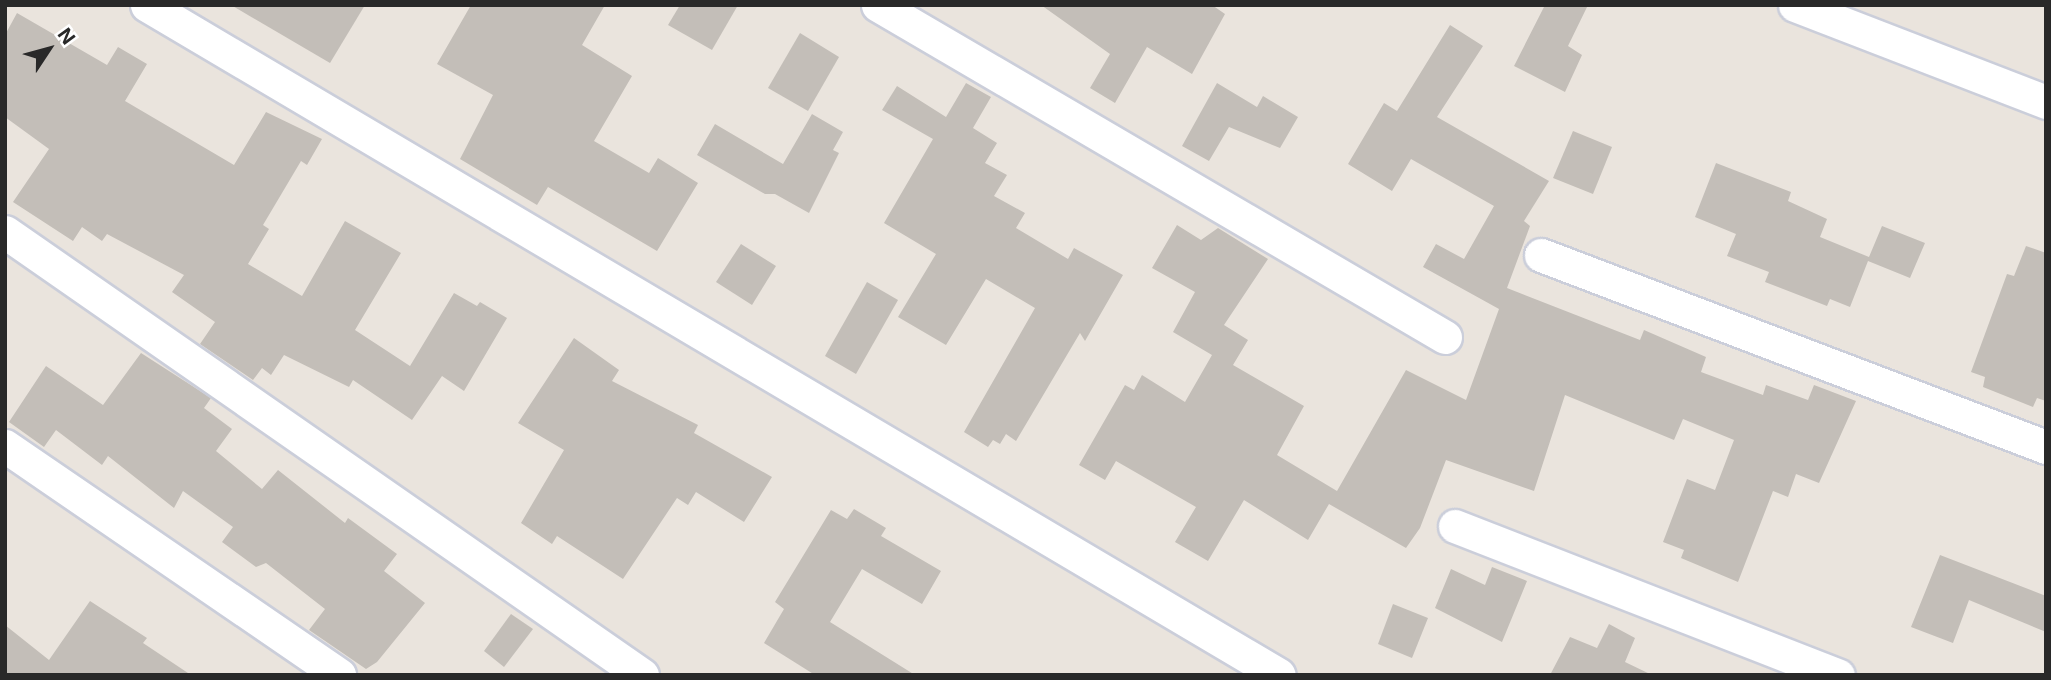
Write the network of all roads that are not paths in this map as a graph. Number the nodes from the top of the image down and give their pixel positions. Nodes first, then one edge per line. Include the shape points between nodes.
1 (147, 5) edge
2 (878, 5) edge
3 (1794, 5) edge
4 (2046, 102) edge
5 (5, 232) edge
6 (1541, 255) dead end
7 (1445, 337) dead end
8 (5, 446) edge
9 (2046, 447) edge
10 (1455, 526) dead end
11 (339, 675) edge
12 (642, 675) edge
13 (1279, 675) edge
14 (1838, 675) edge

1 - 13 street
2 - 7 street
3 - 4 street
5 - 12 street
6 - 9 street
8 - 11 street
10 - 14 street

